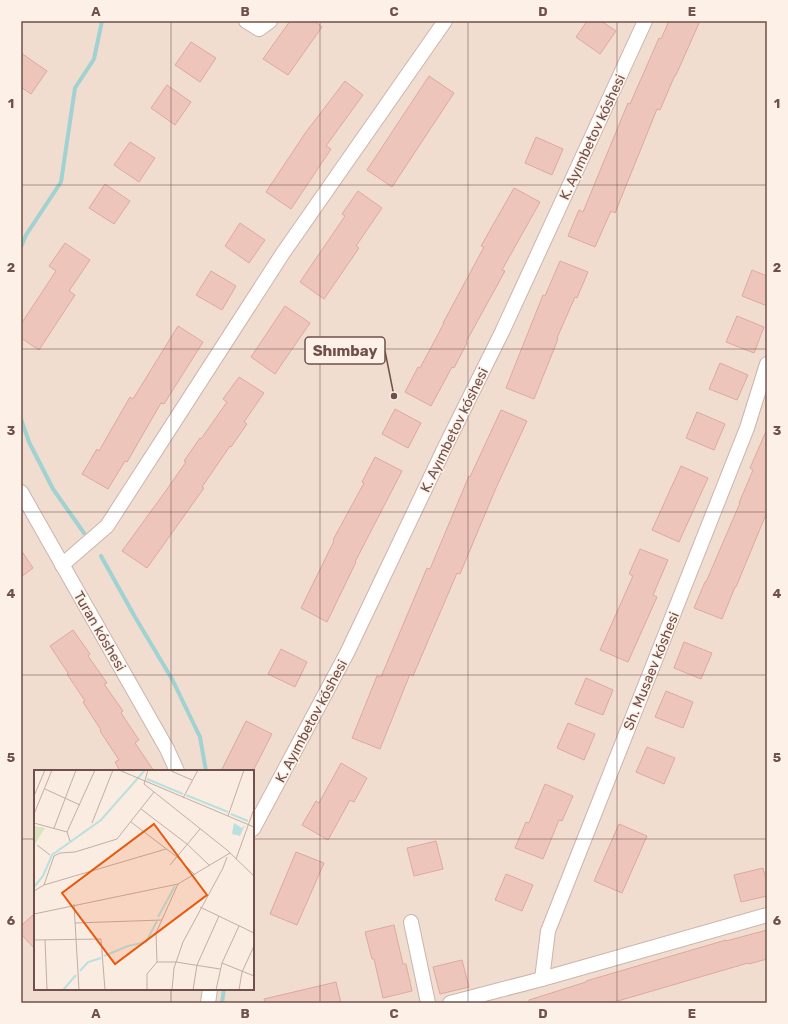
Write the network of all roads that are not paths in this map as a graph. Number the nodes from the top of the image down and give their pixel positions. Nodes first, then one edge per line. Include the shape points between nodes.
1 (246, 21) edge
2 (445, 21) edge
3 (642, 22) edge
4 (264, 25) edge
5 (767, 364) edge
6 (21, 492) edge
7 (62, 565) junction
8 (177, 770) edge
9 (254, 827) edge
10 (767, 915) edge
11 (411, 922) dead end
12 (542, 979) junction
13 (210, 990) edge
14 (208, 1003) edge
15 (428, 1003) edge
16 (450, 1003) edge

1 - 4 street
2 - 7 street via 283,253 107,526
3 - 9 street, K. Ayımbetov kóshesi via 502,332 347,653
5 - 12 street, Sh. Musaev kóshesi via 747,428 548,931
6 - 7 street, Turan kóshesi
7 - 8 street, Turan kóshesi via 167,748
10 - 12 street
11 - 15 street
12 - 16 street
13 - 14 street

